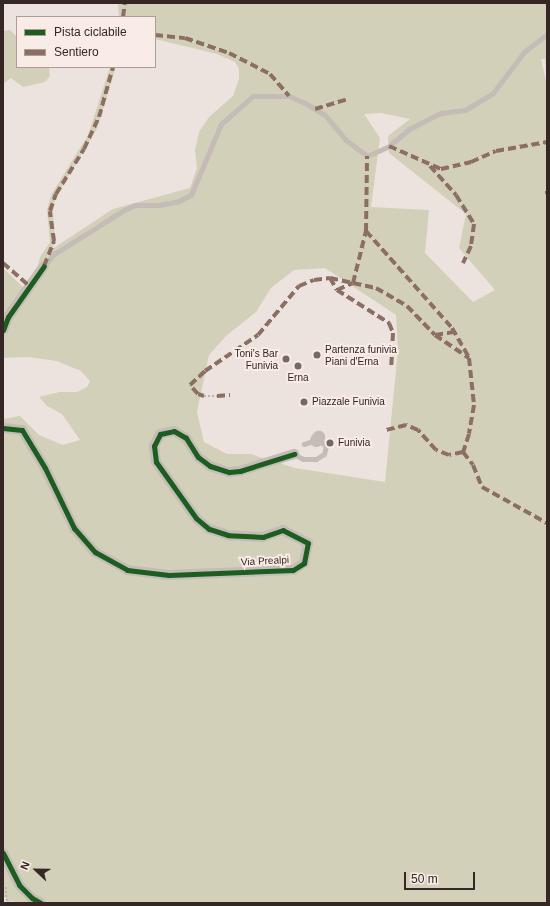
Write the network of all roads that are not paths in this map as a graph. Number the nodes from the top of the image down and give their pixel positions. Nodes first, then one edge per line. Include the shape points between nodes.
1 (547, 34) edge
2 (44, 266) joint
3 (3, 330) edge
4 (3, 428) edge
5 (313, 440) dead end
6 (294, 454) joint
7 (3, 853) edge
8 (41, 903) edge

1 - 2 lane via 524,52 493,93 465,110 440,113 409,129 389,146 367,156 346,140 325,115 305,103 289,96 253,96 221,124 191,196 179,201 135,206 124,210 54,254
2 - 3 street via 8,317
4 - 6 street, Via Prealpi via 22,430 45,468 74,528 95,552 127,570 169,575 293,570 304,563 308,542 283,530 263,537 228,536 209,529 196,518 156,462 154,446 160,434 174,431 186,438 198,457 210,466 229,472
5 - 6 lane via 326,446 324,454 316,460
7 - 8 street via 19,885

